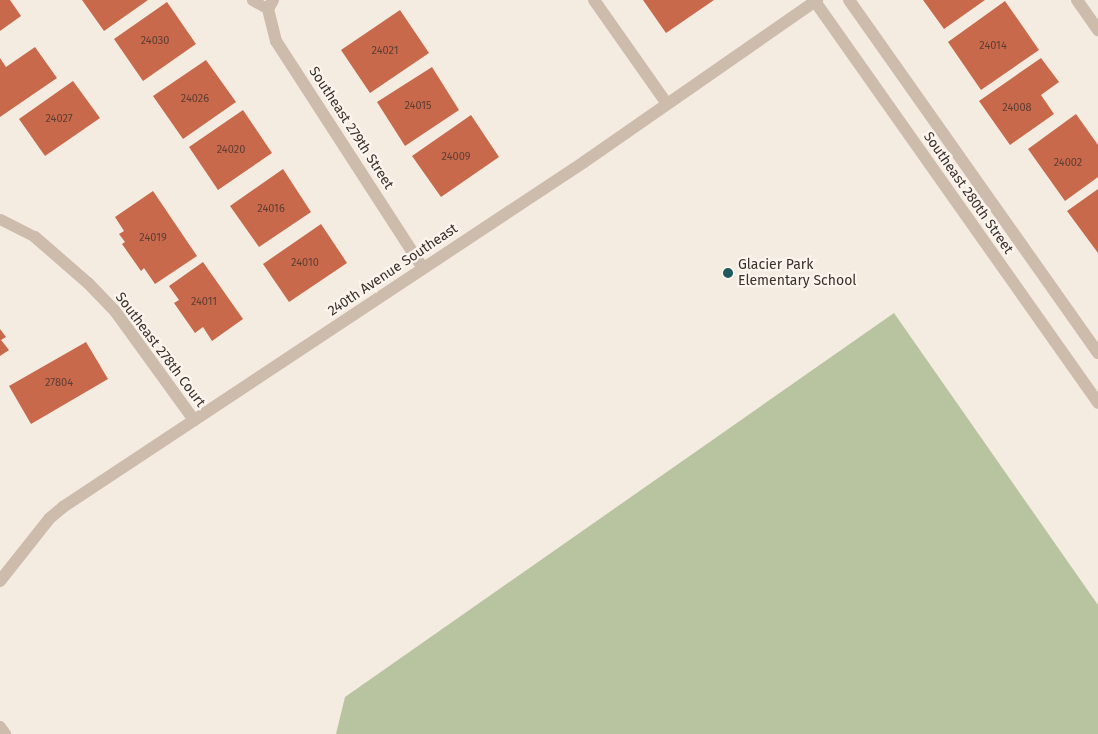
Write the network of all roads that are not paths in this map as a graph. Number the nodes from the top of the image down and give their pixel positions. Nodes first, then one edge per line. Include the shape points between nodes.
1 (252, 0) edge
2 (594, 0) edge
3 (815, 0) edge
4 (849, 0) edge
5 (1077, 0) edge
6 (271, 5) edge
7 (1098, 30) edge
8 (667, 104) junction
9 (0, 219) edge
10 (35, 237) joint
11 (423, 268) junction
12 (1098, 353) edge
13 (1098, 404) edge
14 (194, 420) junction
15 (0, 580) edge
16 (0, 727) edge
17 (5, 734) edge

1 - 6 lane
2 - 8 street
3 - 8 street, 240th Avenue Southeast
3 - 13 street, Southeast 280th Street
4 - 12 street, Southeast 280th Street
5 - 7 street
6 - 11 street, Southeast 279th Street via 276,41
8 - 11 street, 240th Avenue Southeast
9 - 10 lane
10 - 14 street, Southeast 278th Court via 115,311
11 - 14 street, 240th Avenue Southeast
14 - 15 street, 240th Avenue Southeast via 56,513
16 - 17 street

